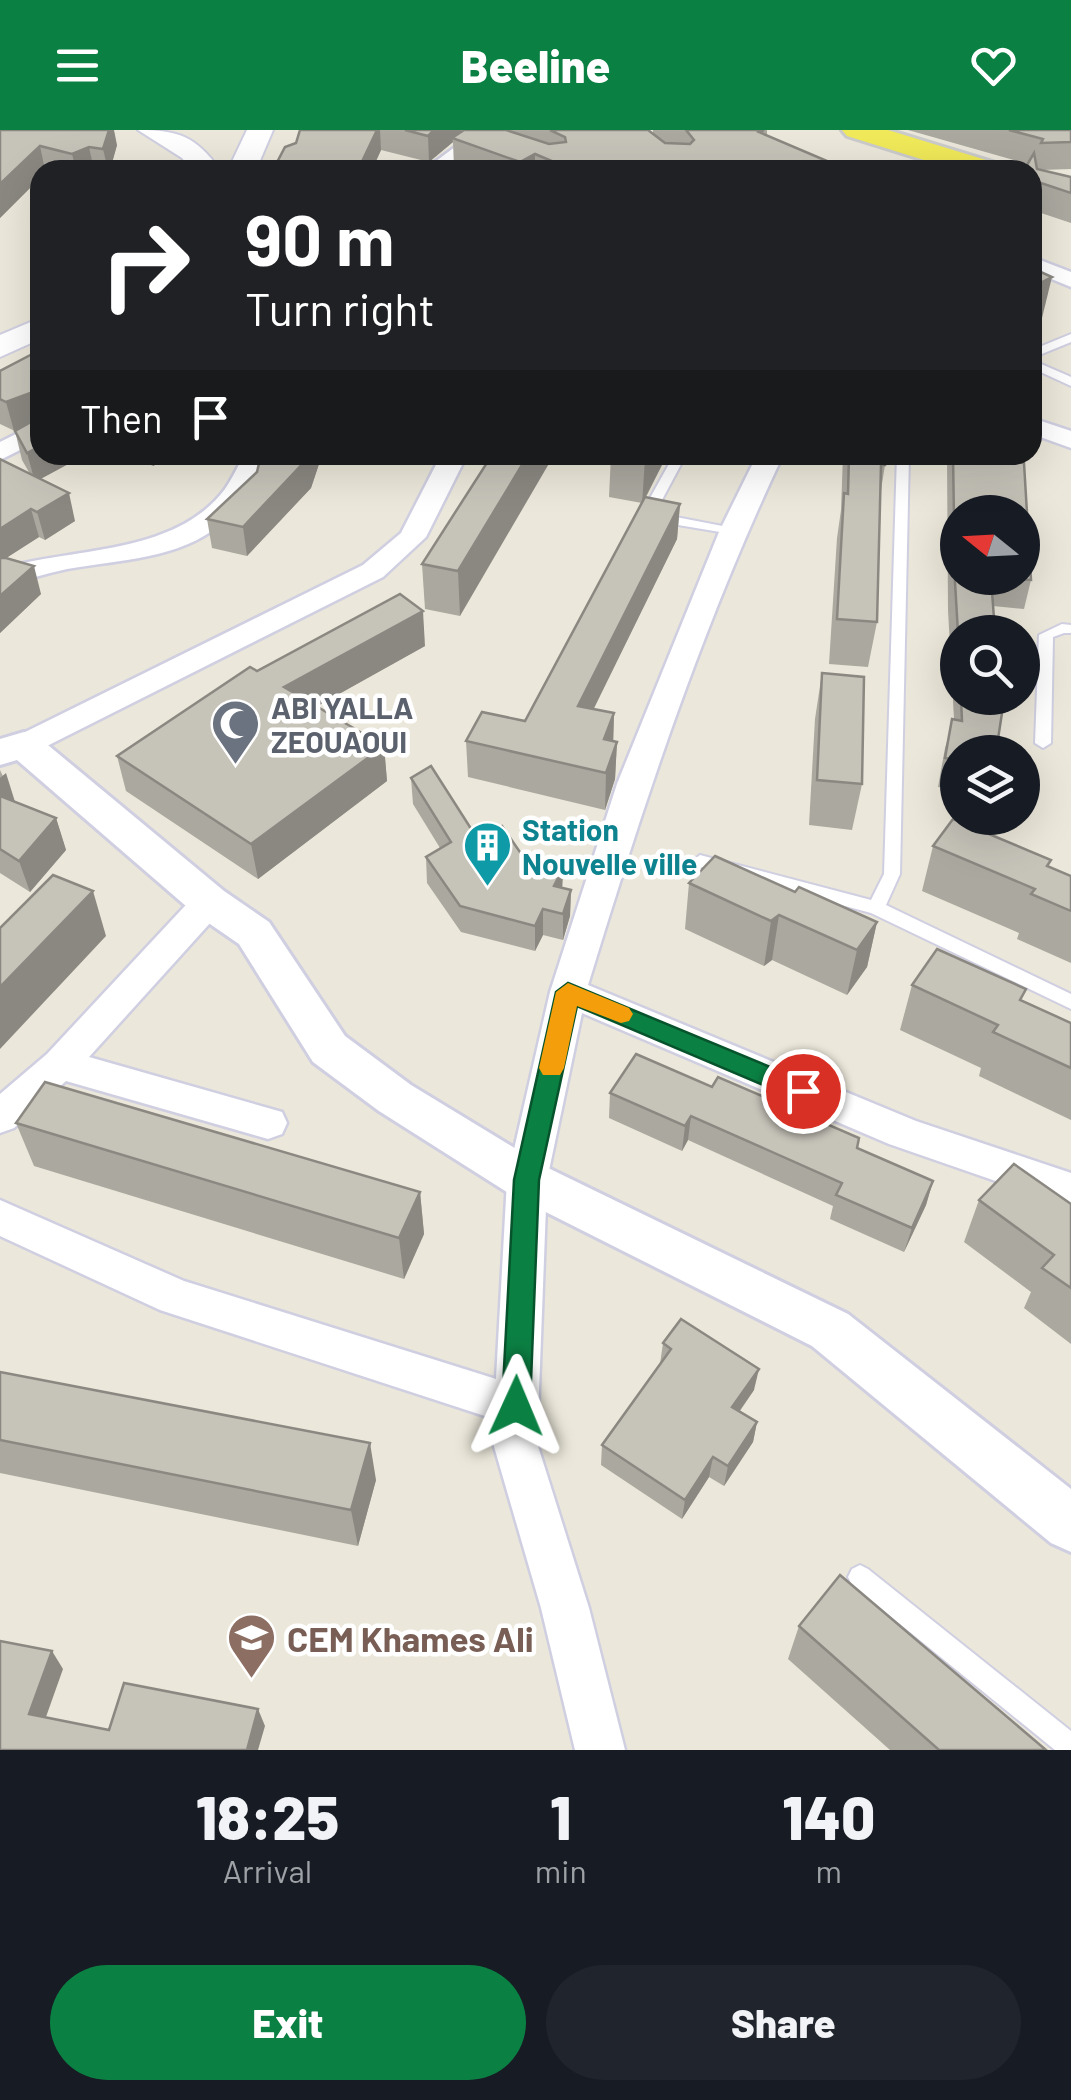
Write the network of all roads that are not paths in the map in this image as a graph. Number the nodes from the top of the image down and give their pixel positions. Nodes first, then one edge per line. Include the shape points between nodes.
1 (152, 130) edge
2 (272, 130) edge
3 (857, 130) edge
4 (478, 138) edge
5 (247, 145) edge
6 (198, 160) edge
7 (449, 160) edge
8 (955, 160) edge
9 (1042, 267) edge
10 (1071, 280) edge
11 (30, 315) edge
12 (0, 330) edge
13 (30, 331) edge
14 (1071, 338) edge
15 (0, 347) edge
16 (1042, 350) edge
17 (1042, 368) edge
18 (1071, 382) edge
19 (1042, 429) edge
20 (30, 436) edge
21 (1071, 440) edge
22 (0, 452) edge
23 (252, 465) edge
24 (449, 465) edge
25 (675, 465) edge
26 (765, 465) edge
27 (903, 465) edge
28 (734, 532) junction
29 (0, 578) edge
30 (1071, 629) edge
31 (1043, 743) dead end
32 (12, 749) edge
33 (700, 861) dead end
34 (209, 902) junction
35 (876, 908) junction
36 (568, 992) junction
37 (1071, 1002) edge
38 (60, 1064) junction
39 (0, 1117) edge
40 (268, 1123) dead end
41 (526, 1180) junction
42 (1071, 1190) edge
43 (0, 1217) edge
44 (516, 1406) junction
45 (1071, 1524) edge
46 (860, 1577) dead end
47 (1071, 1747) edge
48 (600, 1750) edge

1 - 6 main road
2 - 5 main road
3 - 8 main road
4 - 7 street
9 - 10 street
11 - 12 main road
13 - 15 main road
14 - 16 lane
17 - 18 lane
19 - 21 street
20 - 22 street
23 - 29 street via 233,502 192,532
24 - 32 street via 412,536 374,572
25 - 28 lane via 647,516
26 - 28 street
27 - 35 lane via 892,874
28 - 36 street via 633,784
30 - 31 lane via 1046,635
32 - 34 street
33 - 35 lane
34 - 38 street
34 - 41 street via 254,933 329,1049
35 - 37 lane
36 - 41 street
36 - 42 street via 903,1134
38 - 39 street
38 - 40 street
41 - 44 street
41 - 45 street via 830,1330
43 - 44 street via 175,1297
44 - 48 street via 516,1443
46 - 47 lane

